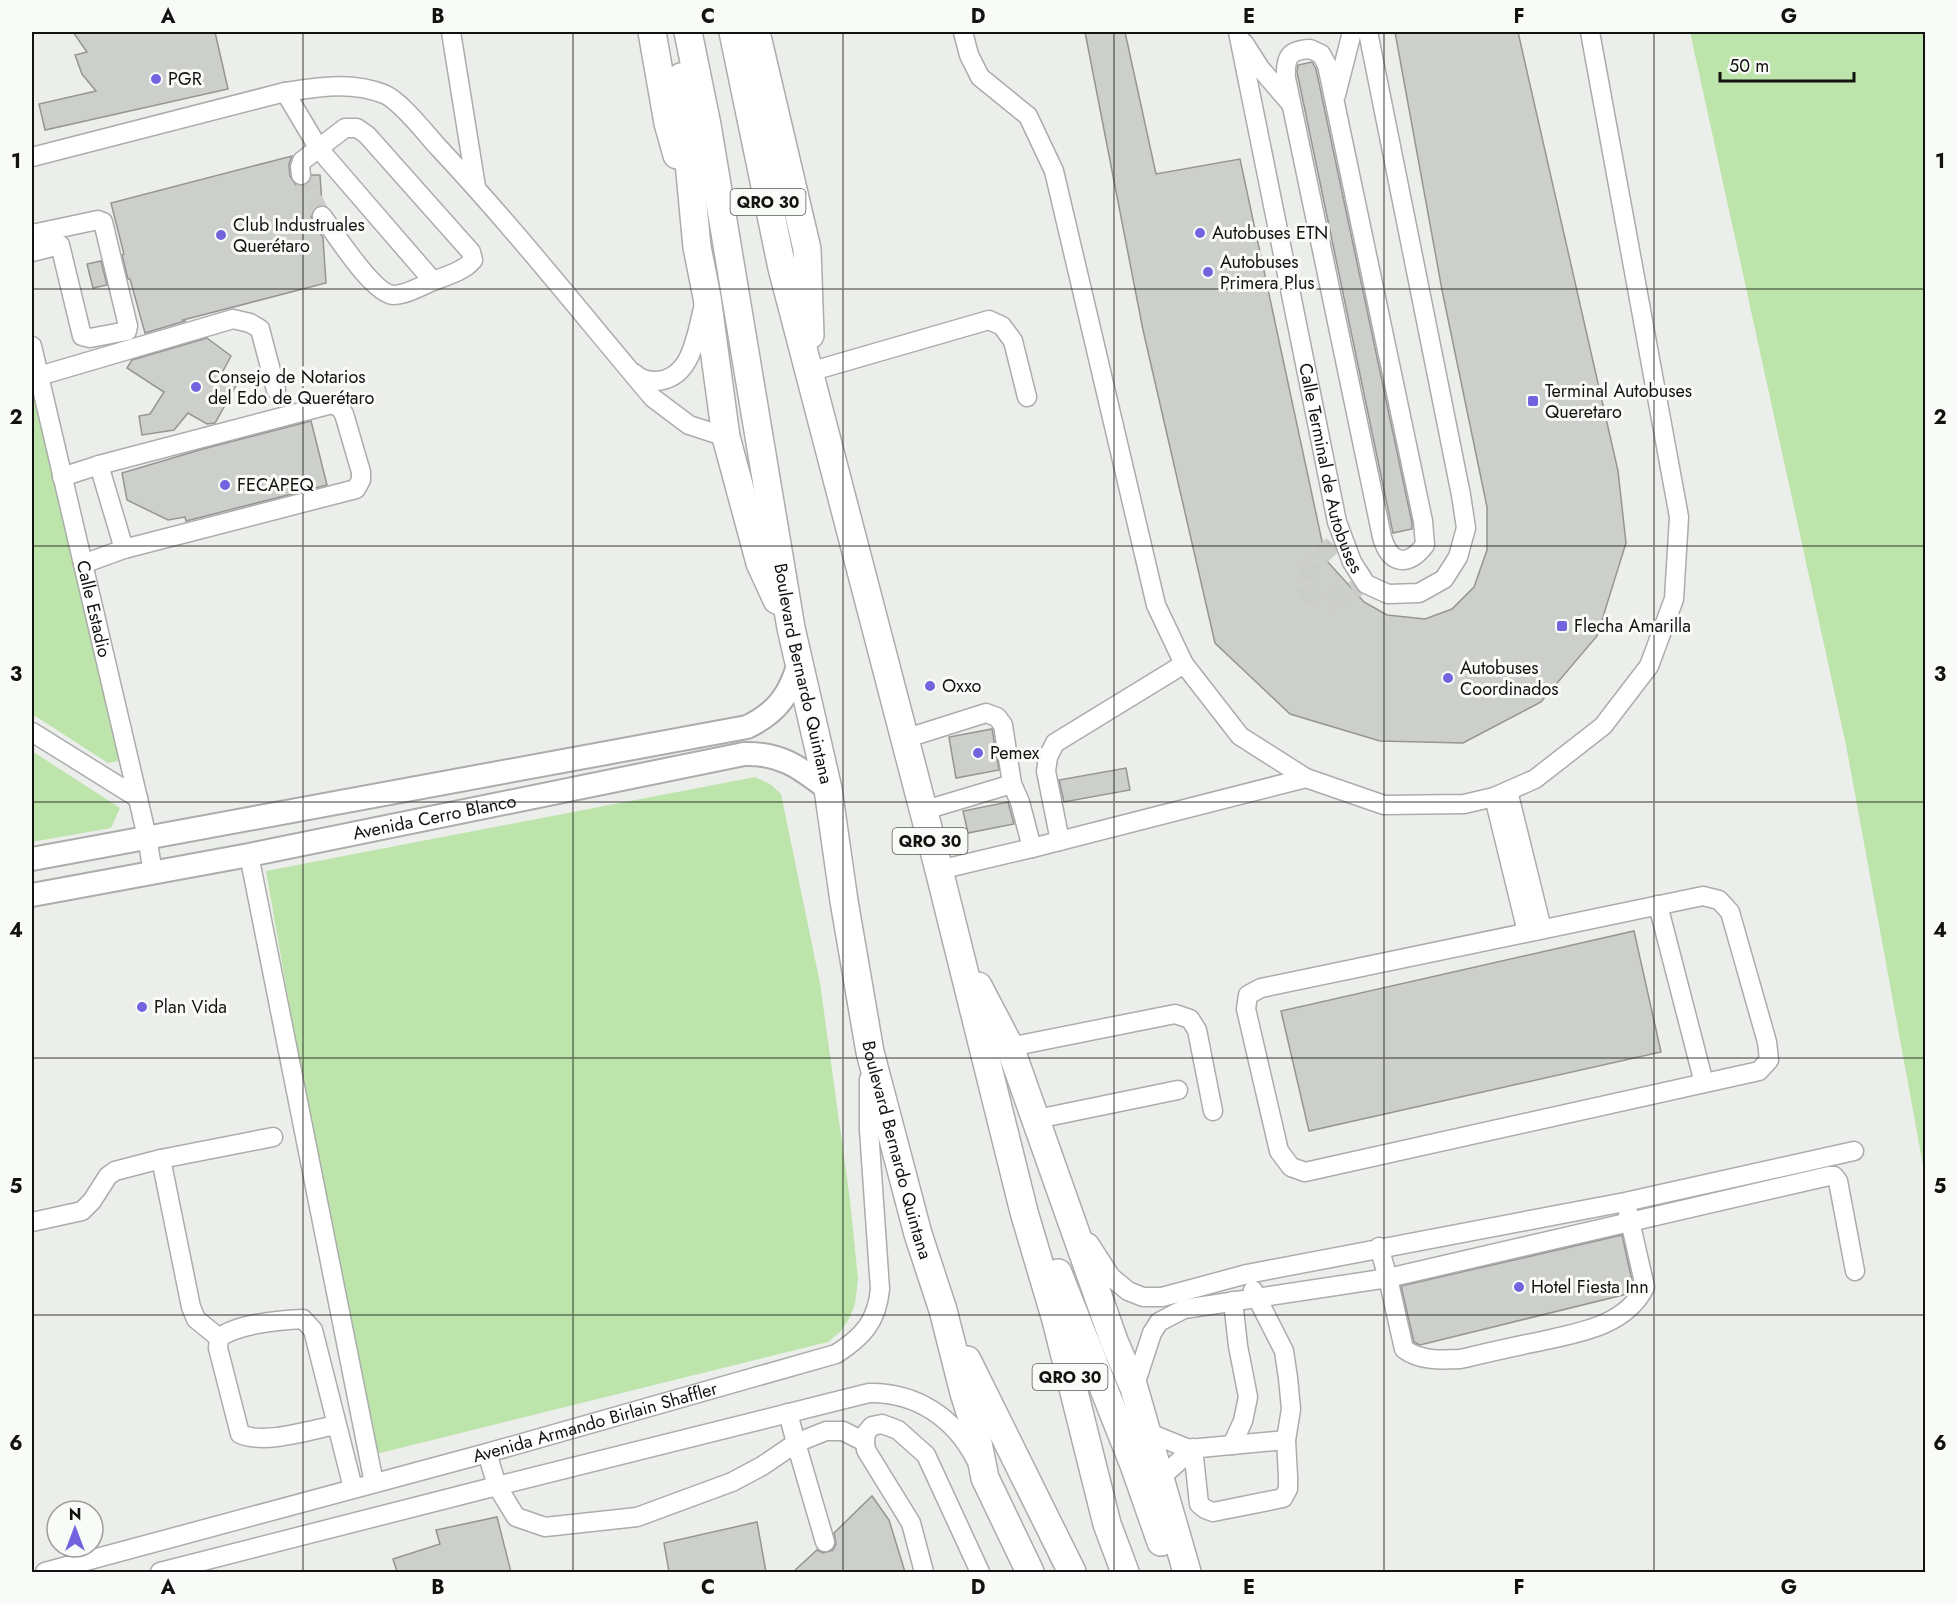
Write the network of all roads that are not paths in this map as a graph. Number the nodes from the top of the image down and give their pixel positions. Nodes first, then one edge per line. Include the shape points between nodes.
1 (451, 32) edge
2 (652, 32) edge
3 (674, 32) edge
4 (688, 32) edge
5 (733, 32) edge
6 (756, 32) edge
7 (963, 32) edge
8 (1352, 32) edge
9 (1368, 32) edge
10 (1590, 32) edge
11 (1238, 33) edge
12 (285, 92) junction
13 (1335, 103) junction
14 (1293, 107) junction
15 (318, 149) junction
16 (32, 157) edge
17 (301, 175) dead end
18 (476, 187) junction
19 (691, 195) junction
20 (322, 216) tunnel mouth
21 (32, 234) edge
22 (58, 238) junction
23 (32, 252) edge
24 (433, 281) junction
25 (707, 297) junction
26 (32, 346) edge
27 (627, 367) junction
28 (810, 372) junction
29 (39, 376) junction
30 (276, 390) dead end
31 (1027, 397) dead end
32 (726, 437) junction
33 (99, 465) junction
34 (62, 477) junction
35 (1337, 522) junction
36 (1334, 544) tunnel mouth
37 (124, 549) junction
38 (83, 564) junction
39 (791, 628) junction
40 (799, 662) junction
41 (1184, 664) junction
42 (32, 732) edge
43 (904, 739) junction
44 (1306, 778) junction
45 (1012, 784) junction
46 (828, 789) junction
47 (1501, 794) junction
48 (138, 798) junction
49 (922, 811) junction
50 (147, 837) junction
51 (1060, 841) junction
52 (1032, 848) junction
53 (249, 855) junction
54 (32, 859) edge
55 (939, 870) junction
56 (153, 873) junction
57 (32, 895) edge
58 (1658, 905) junction
59 (1534, 931) junction
60 (955, 943) junction
61 (1010, 1047) junction
62 (870, 1052) junction
63 (1704, 1083) junction
64 (1178, 1090) dead end
65 (1213, 1112) dead end
66 (1037, 1119) junction
67 (273, 1137) dead end
68 (1854, 1151) dead end
69 (161, 1159) junction
70 (1017, 1182) junction
71 (1066, 1202) junction
72 (1625, 1202) junction
73 (32, 1222) edge
74 (1631, 1222) junction
75 (1379, 1247) junction
76 (1855, 1271) dead end
77 (1247, 1274) junction
78 (1389, 1278) junction
79 (1256, 1298) junction
80 (1233, 1301) junction
81 (943, 1310) junction
82 (219, 1338) junction
83 (1134, 1388) junction
84 (788, 1413) junction
85 (336, 1425) junction
86 (1147, 1432) junction
87 (1286, 1440) junction
88 (865, 1442) junction
89 (796, 1443) junction
90 (1232, 1445) junction
91 (1191, 1448) junction
92 (487, 1453) junction
93 (1160, 1478) junction
94 (985, 1479) junction
95 (374, 1483) junction
96 (497, 1486) junction
97 (353, 1488) junction
98 (825, 1542) dead end
99 (977, 1569) edge
100 (45, 1572) edge
101 (160, 1572) edge
102 (924, 1572) edge
103 (1030, 1572) edge
104 (1072, 1572) edge
105 (1125, 1572) edge
106 (1172, 1572) edge
107 (1186, 1572) edge

1 - 18 street
2 - 19 highway via 668,123
3 - 19 highway via 684,95
4 - 39 highway, Boulevard Bernardo Quintana / QRO 30 via 707,124
5 - 28 highway, QRO 30 via 782,268
6 - 28 highway via 807,249
7 - 41 street via 981,77 1028,116 1054,171 1156,605
8 - 13 street
9 - 35 street, Calle Terminal de Autobuses via 1466,528 1458,557 1444,579 1419,593 1388,594 1362,585
10 - 47 street via 1678,517 1674,599 1649,666 1603,726 1535,779
11 - 14 street via 1266,76
11 - 35 street, Calle Terminal de Autobuses
12 - 15 street
12 - 16 street
12 - 18 street via 328,85 356,86 386,95
13 - 14 street via 1321,54 1297,50 1288,57 1286,66
13 - 14 street via 1425,536 1425,545 1416,556 1404,560 1386,551 1382,537
15 - 17 street via 302,161
15 - 24 street
15 - 24 street via 345,128 357,128 471,252 473,260 469,266
18 - 27 street
19 - 25 highway
20 - 24 street via 371,281 385,292 393,295
21 - 22 street
22 - 22 street via 81,335 90,338 127,331 129,326 102,222 98,220
22 - 23 street
25 - 27 street via 692,352 675,376 650,381
25 - 32 highway
26 - 29 street, Calle Estadio
27 - 32 street via 653,398 689,425
28 - 31 street via 989,320 1002,326 1013,340
28 - 43 highway, QRO 30
29 - 30 street via 233,320 260,329
29 - 34 street, Calle Estadio
32 - 39 highway via 760,563
33 - 34 street
33 - 37 street
33 - 37 street via 332,404 344,414 361,472 356,489
34 - 38 street, Calle Estadio
35 - 36 street
37 - 38 street
38 - 48 street, Calle Estadio
39 - 40 highway, Boulevard Bernardo Quintana / QRO 30
40 - 46 highway, Boulevard Bernardo Quintana / QRO 30
40 - 50 main road, Avenida Cerro Blanco via 780,705 747,727
41 - 44 street via 1240,736
41 - 51 street via 1055,743 1046,771
42 - 48 street
43 - 45 street via 986,713 997,717 1003,725
43 - 49 highway, QRO 30
44 - 47 street via 1384,805 1464,804
44 - 51 street
45 - 49 street
45 - 52 street
46 - 53 main road, Avenida Cerro Blanco via 780,758 744,754
46 - 62 highway, Boulevard Bernardo Quintana / QRO 30
47 - 59 street
48 - 50 street, Calle Estadio
49 - 55 highway, QRO 30
50 - 54 main road, Avenida Cerro Blanco
50 - 56 street, Calle Estadio
51 - 52 street
52 - 55 street
53 - 56 main road, Avenida Cerro Blanco
53 - 95 street
55 - 60 highway, QRO 30
56 - 57 main road, Avenida Cerro Blanco
58 - 59 street
58 - 63 street
58 - 63 street via 1703,896 1719,900 1730,912 1767,1042 1769,1060 1759,1071
59 - 63 street via 1261,988 1248,994 1246,1009 1280,1151 1291,1167 1305,1172
60 - 61 highway
60 - 70 highway, QRO 30
61 - 65 street via 1175,1014 1190,1018 1197,1030
61 - 66 highway
62 - 81 highway, Boulevard Bernardo Quintana / QRO 30 via 918,1234
62 - 92 street, Avenida Armando Birlain Shaffler via 869,1130 880,1289 875,1316 865,1331 836,1354
64 - 66 street
66 - 71 highway
67 - 69 street
68 - 72 street
69 - 73 street via 115,1171 82,1211
69 - 82 street via 191,1307 196,1318
70 - 105 highway, QRO 30 via 1107,1524
70 - 106 highway, QRO 30 via 1081,1330
71 - 77 street via 1111,1277 1143,1298 1162,1297
71 - 83 highway
72 - 74 street
72 - 75 street
74 - 76 street via 1834,1176
74 - 78 street
74 - 78 street via 1645,1287 1640,1298 1617,1317 1594,1329 1460,1359 1412,1355 1402,1343
75 - 77 street
75 - 78 street
77 - 79 street
78 - 79 street
79 - 80 street
79 - 87 street via 1284,1352 1291,1409
80 - 83 street via 1185,1309 1158,1322 1146,1346
80 - 90 street via 1248,1397
81 - 94 highway, Boulevard Bernardo Quintana / QRO 30
81 - 104 highway, Boulevard Bernardo Quintana / QRO 30
82 - 85 street via 220,1360 240,1434 250,1439 283,1436
82 - 85 street via 228,1331 303,1319 314,1330
83 - 86 highway
84 - 89 street
84 - 94 street, Avenida Armando Birlain Shaffler via 869,1393 912,1399 934,1411 967,1443
84 - 96 street, Avenida Armando Birlain Shaffler
85 - 97 street
86 - 91 street
86 - 93 highway
87 - 90 street
87 - 91 street via 1288,1489 1283,1498 1213,1512 1199,1504
88 - 89 street via 843,1431 826,1431
88 - 99 street via 872,1426 882,1424 898,1430 926,1455
88 - 102 street via 871,1460 912,1523
89 - 96 street via 732,1482 636,1517 545,1527 516,1517
89 - 98 street
90 - 91 street
91 - 93 street
92 - 95 street, Avenida Armando Birlain Shaffler
92 - 96 street
93 - 107 highway
94 - 103 highway, Boulevard Bernardo Quintana / QRO 30
95 - 97 street, Avenida Armando Birlain Shaffler
96 - 101 street, Avenida Armando Birlain Shaffler
97 - 100 street, Avenida Armando Birlain Shaffler

